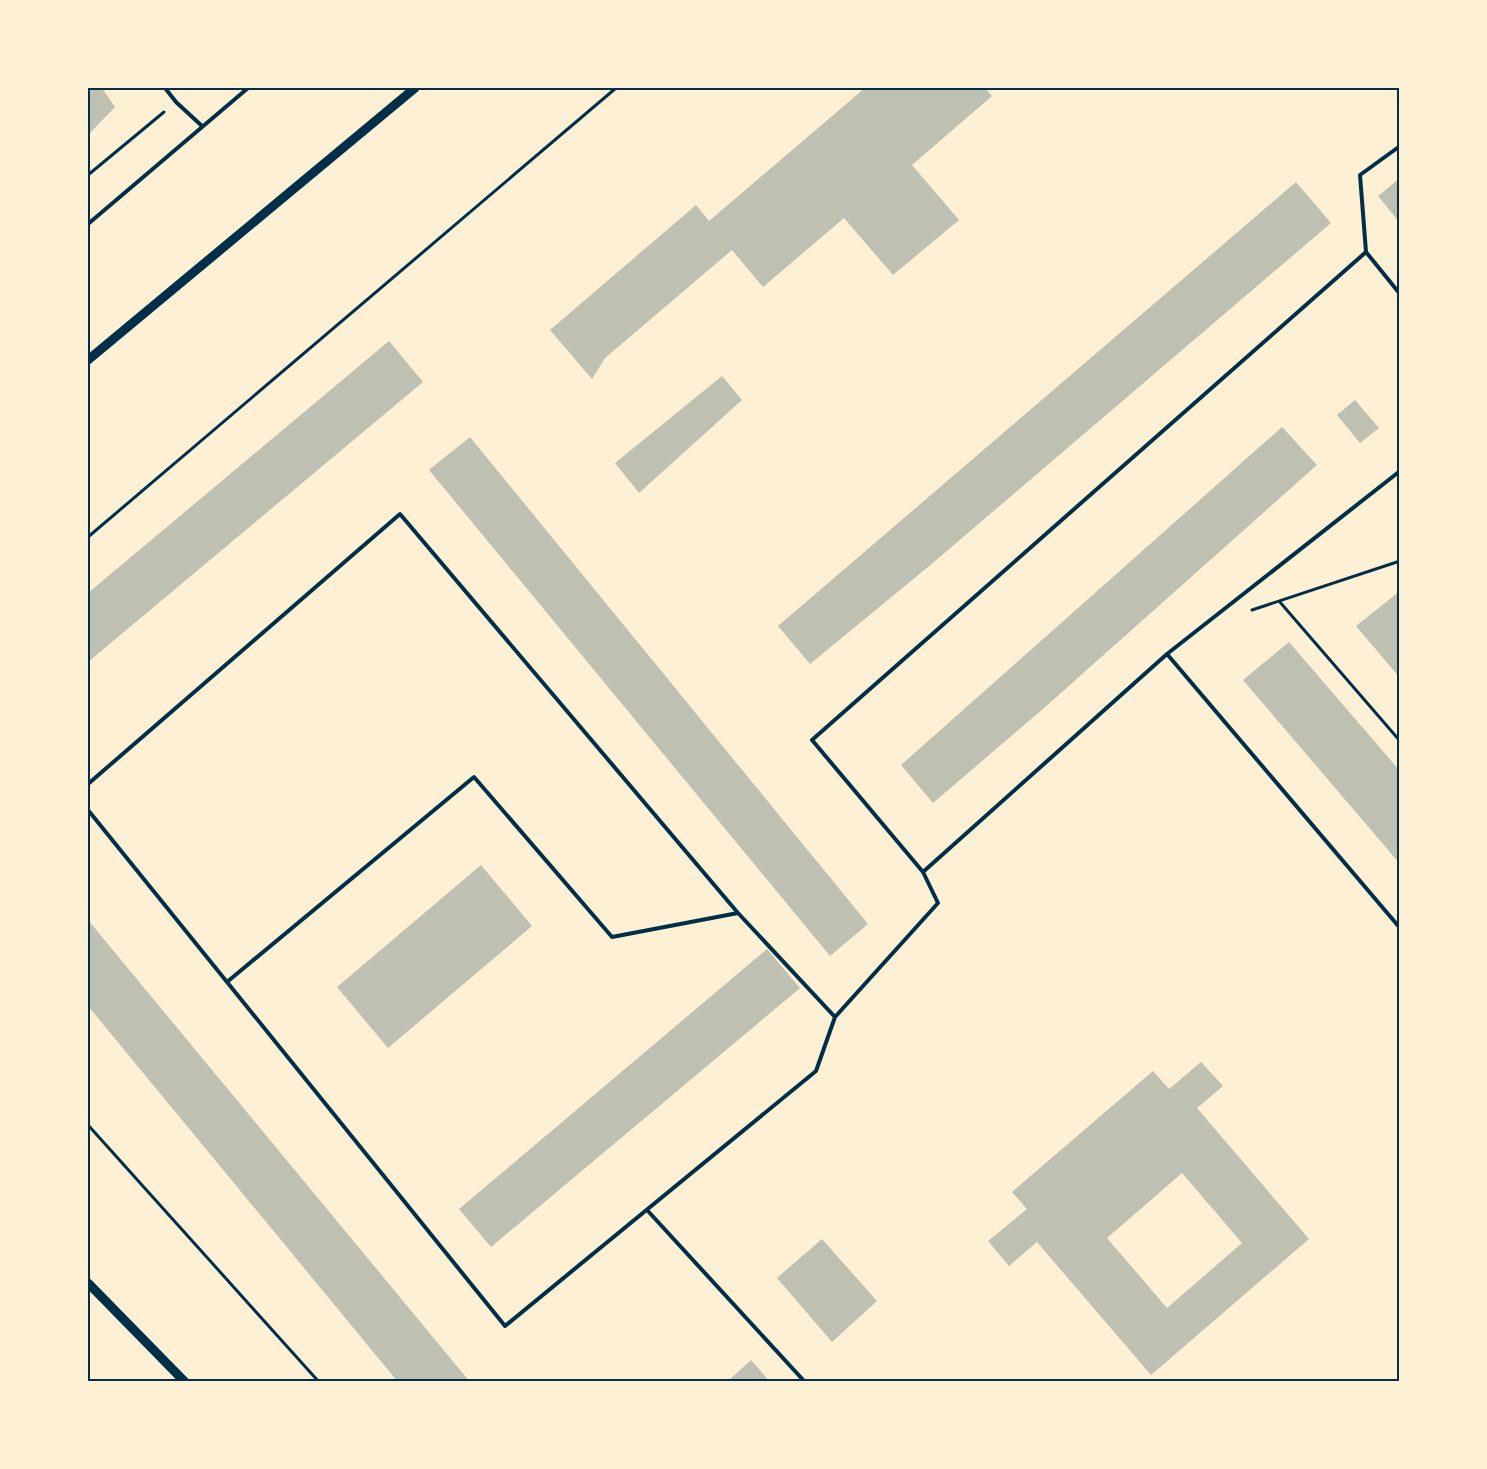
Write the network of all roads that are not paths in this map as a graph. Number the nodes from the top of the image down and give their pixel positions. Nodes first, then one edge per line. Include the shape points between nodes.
1 (165, 88) edge
2 (248, 88) edge
3 (415, 88) edge
4 (202, 126) junction
5 (1400, 146) edge
6 (88, 224) edge
7 (1366, 252) junction
8 (1400, 294) edge
9 (88, 360) edge
10 (1400, 471) edge
11 (1167, 654) junction
12 (88, 784) edge
13 (88, 810) edge
14 (923, 872) junction
15 (738, 913) junction
16 (1400, 928) edge
17 (227, 982) junction
18 (835, 1017) junction
19 (647, 1210) junction
20 (88, 1283) edge
21 (185, 1382) edge
22 (805, 1382) edge

1 - 4 lane
2 - 4 lane
3 - 9 street
4 - 6 lane
5 - 7 lane via 1360,175
7 - 8 lane
7 - 14 lane via 812,740
10 - 11 lane
11 - 14 lane
11 - 16 lane
12 - 15 lane via 400,514
13 - 17 lane
14 - 18 lane via 938,903
15 - 17 lane via 612,937 474,777
15 - 18 lane
17 - 19 lane via 505,1326
18 - 19 lane via 816,1071
19 - 22 lane
20 - 21 street

